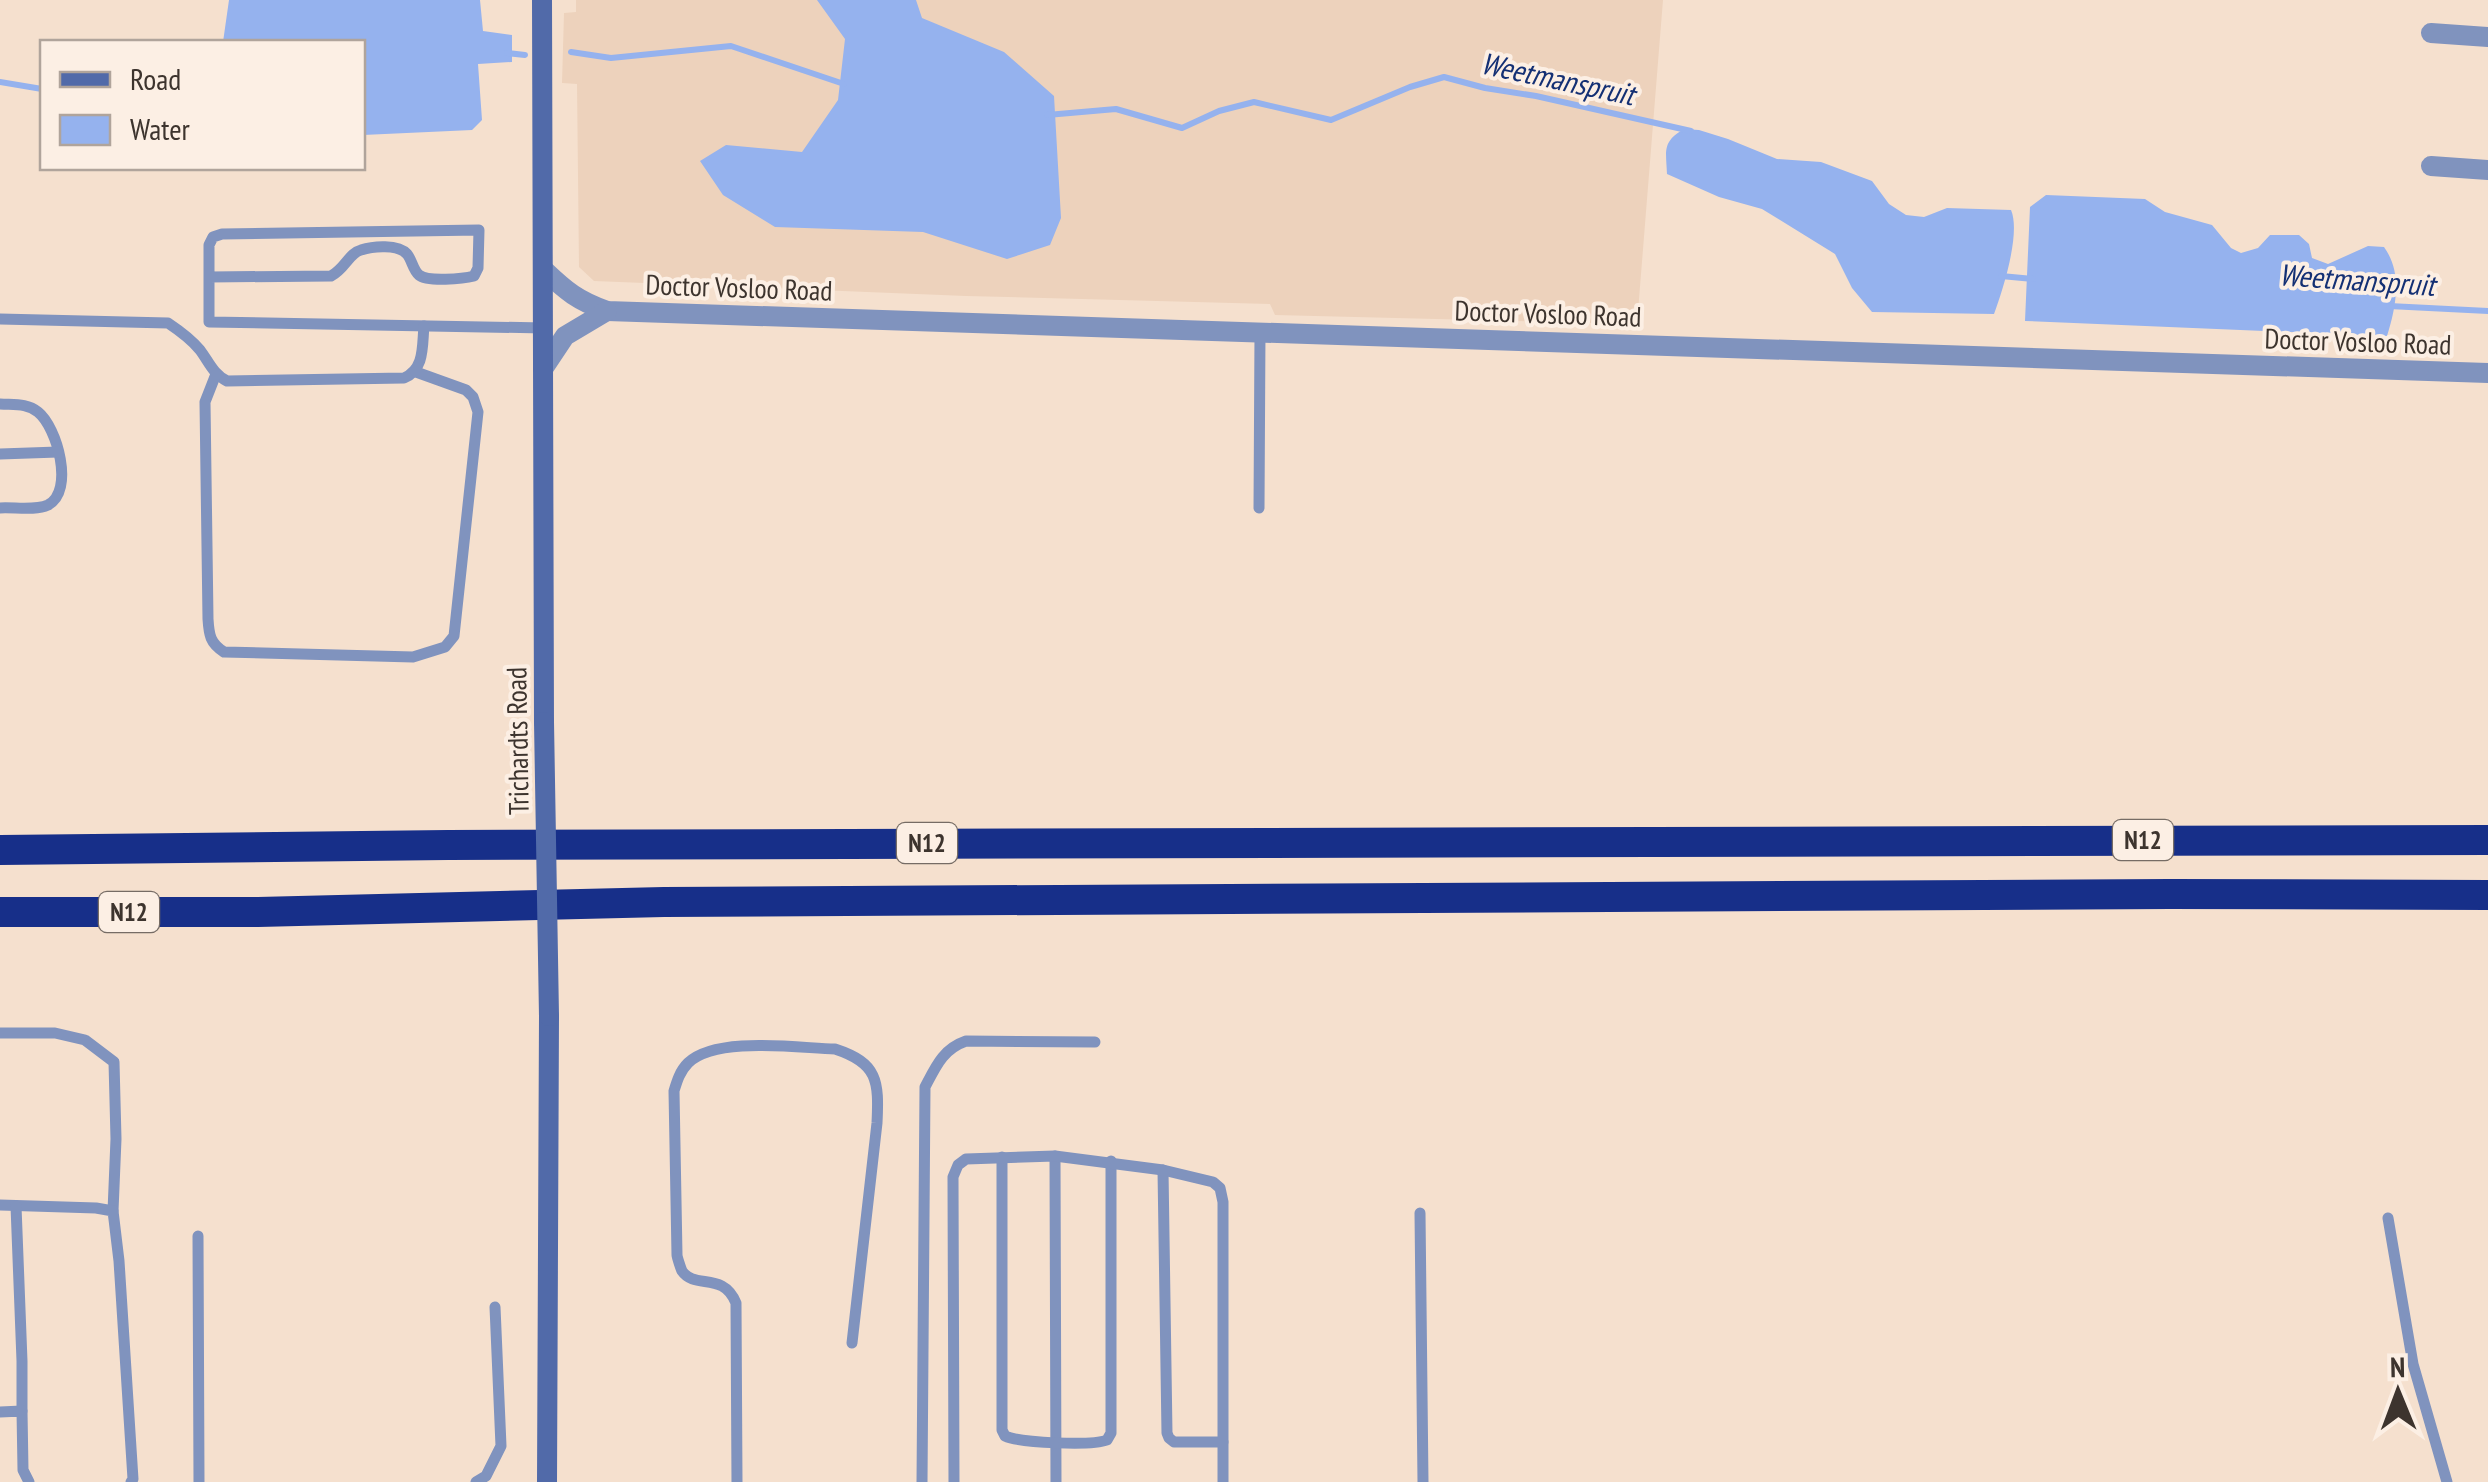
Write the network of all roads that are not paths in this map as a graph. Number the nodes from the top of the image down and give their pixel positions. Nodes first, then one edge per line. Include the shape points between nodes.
1 (542, 0) edge
2 (2432, 32) dead end
3 (2488, 36) edge
4 (2431, 166) dead end
5 (2488, 170) edge
6 (396, 230) junction
7 (398, 248) junction
8 (544, 270) junction
9 (209, 277) junction
10 (607, 311) junction
11 (0, 319) edge
12 (424, 326) junction
13 (544, 328) junction
14 (1260, 332) junction
15 (543, 369) junction
16 (416, 372) junction
17 (2488, 373) edge
18 (216, 374) junction
19 (0, 404) edge
20 (58, 452) junction
21 (0, 454) edge
22 (0, 508) edge
23 (1258, 508) dead end
24 (0, 836) edge
25 (2488, 840) edge
26 (448, 845) junction
27 (0, 850) edge
28 (2488, 895) edge
29 (0, 912) edge
30 (0, 1033) edge
31 (1095, 1042) dead end
32 (1055, 1156) junction
33 (1002, 1158) junction
34 (1111, 1162) junction
35 (1163, 1170) junction
36 (0, 1205) edge
37 (16, 1206) junction
38 (113, 1211) junction
39 (1420, 1213) dead end
40 (2388, 1218) dead end
41 (198, 1236) dead end
42 (495, 1307) dead end
43 (852, 1343) dead end
44 (22, 1411) junction
45 (0, 1412) edge
46 (1055, 1442) junction
47 (1223, 1442) junction
48 (29, 1482) edge
49 (131, 1482) edge
50 (199, 1482) edge
51 (476, 1482) edge
52 (547, 1482) edge
53 (737, 1482) edge
54 (922, 1482) edge
55 (954, 1482) edge
56 (1056, 1482) edge
57 (1223, 1482) edge
58 (1424, 1482) edge
59 (2446, 1482) edge

1 - 8 street, Trichardts Road
2 - 3 street
4 - 5 street
6 - 7 lane
6 - 7 lane via 479,230 478,268 464,279 424,278
6 - 9 lane via 222,234 208,245
7 - 9 lane via 359,250 332,276
8 - 10 street, Doctor Vosloo Road via 582,302
8 - 13 street, Trichardts Road
9 - 12 lane via 209,322
10 - 14 street, Doctor Vosloo Road
10 - 15 street, Doctor Vosloo Road via 565,336
11 - 18 lane via 168,323
12 - 13 lane
12 - 16 lane
13 - 15 street, Trichardts Road
14 - 17 street, Doctor Vosloo Road
14 - 23 lane
15 - 52 street, Trichardts Road, bridge
16 - 18 lane via 404,378 227,380
16 - 18 lane via 466,390 478,412 454,636 446,647 412,657 224,652 214,646 208,619 205,402
19 - 20 lane via 34,409 49,424
20 - 21 lane
20 - 22 lane via 58,496 35,507
24 - 26 highway
25 - 26 highway, N12
26 - 27 highway, N12
28 - 29 highway, N12 via 664,902
30 - 38 lane via 85,1040 114,1062
31 - 54 lane via 966,1041 950,1047 925,1088
32 - 33 lane
32 - 34 lane
32 - 46 lane
33 - 46 lane via 1002,1430 1013,1440
33 - 55 lane via 966,1159 952,1177
34 - 35 lane
34 - 46 lane via 1111,1432 1099,1443
35 - 47 lane via 1220,1188
35 - 47 lane via 1166,1433 1174,1442
36 - 37 lane
37 - 38 lane
37 - 44 lane
38 - 49 lane
39 - 58 lane
40 - 59 lane via 2413,1364
41 - 50 lane
42 - 51 lane via 501,1446
43 - 53 lane via 877,1123 876,1078 851,1054 834,1049 731,1045 708,1052 690,1062 674,1091 676,1255 689,1277 716,1282 736,1302
44 - 45 lane
44 - 48 lane via 22,1470
46 - 56 lane
47 - 57 lane

